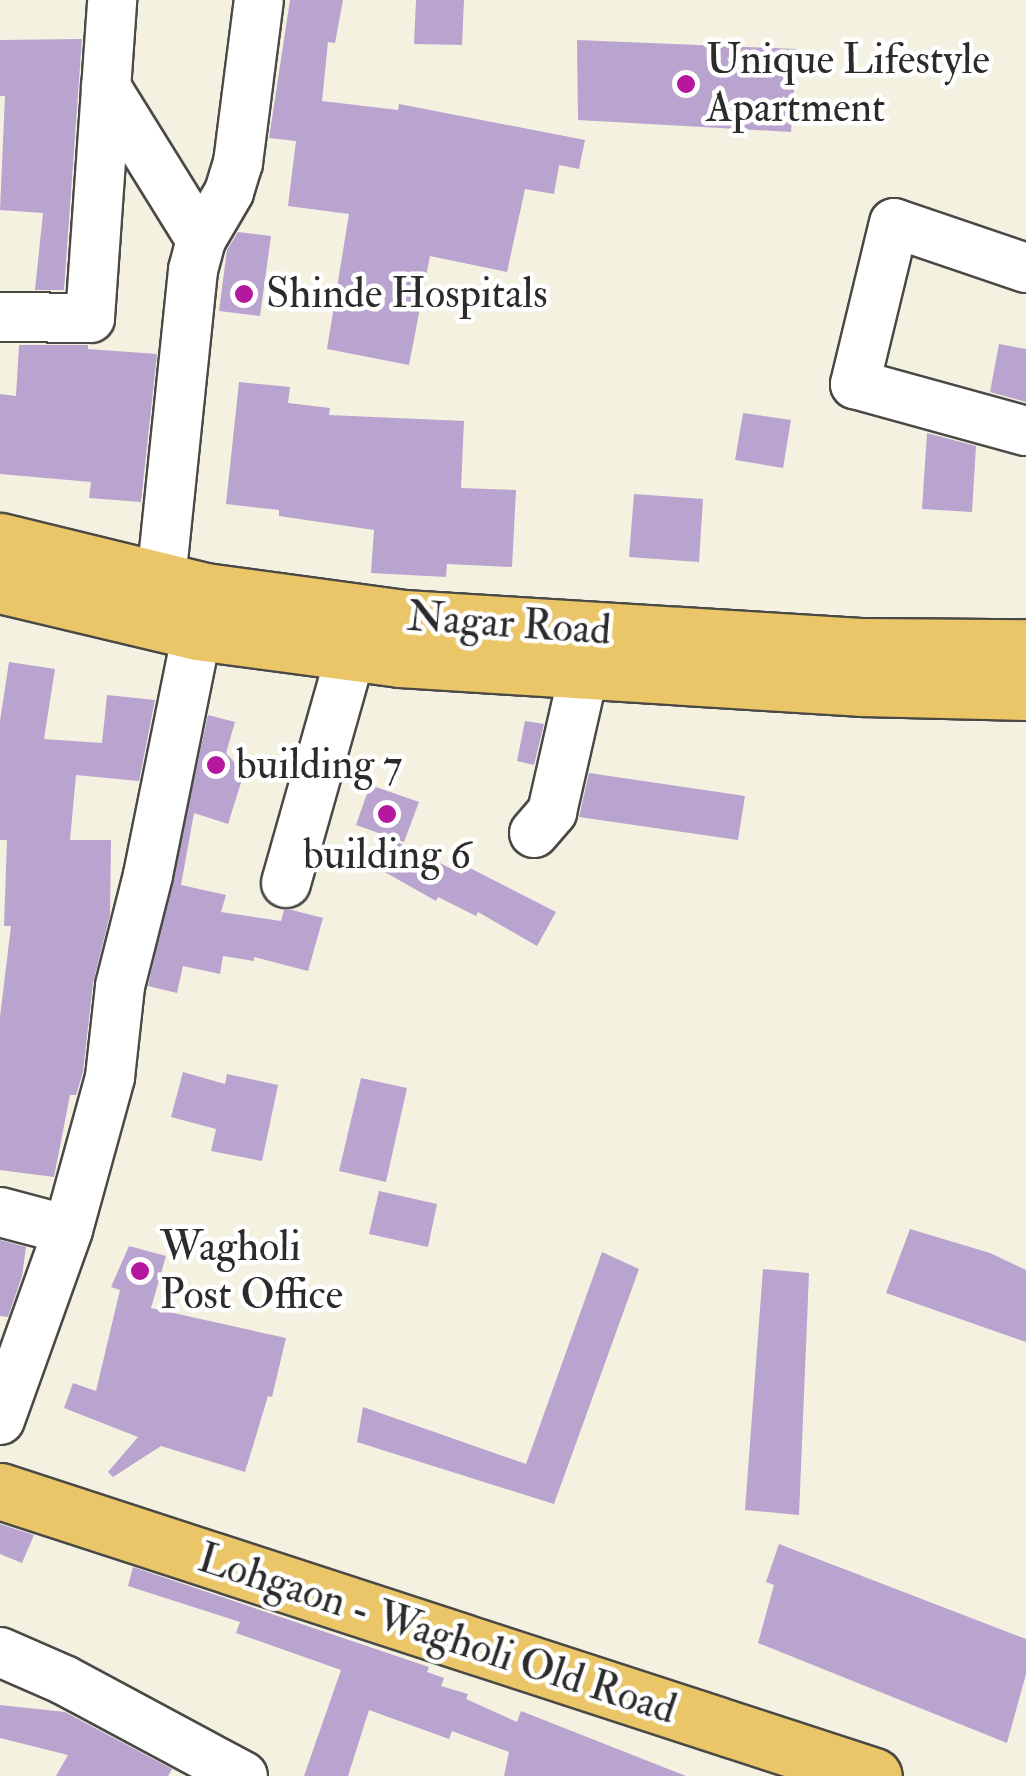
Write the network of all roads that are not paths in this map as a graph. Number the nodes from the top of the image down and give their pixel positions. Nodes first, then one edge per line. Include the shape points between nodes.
1 (112, 0) edge
2 (259, 0) edge
3 (106, 86) junction
4 (201, 240) junction
5 (1026, 268) edge
6 (0, 317) edge
7 (1026, 431) edge
8 (0, 542) edge
9 (161, 580) junction
10 (0, 585) edge
11 (197, 632) junction
12 (1026, 647) edge
13 (352, 653) junction
14 (584, 671) junction
15 (1026, 692) edge
16 (534, 833) dead end
17 (286, 883) dead end
18 (0, 1212) edge
19 (68, 1230) junction
20 (0, 1420) edge
21 (0, 1491) edge
22 (0, 1652) edge
23 (243, 1776) edge
24 (874, 1776) edge

1 - 3 street
2 - 4 street via 238,162
3 - 4 street
3 - 6 street via 90,318
4 - 9 street
5 - 7 street via 894,223 855,384
8 - 9 main road, Nagar Road
9 - 12 main road, Nagar Road via 404,618 864,646
10 - 11 main road, Nagar Road
11 - 13 main road, Nagar Road
11 - 19 street via 120,986 110,1078
13 - 14 main road, Nagar Road
13 - 17 street
14 - 15 main road, Nagar Road
14 - 16 street via 552,812
18 - 19 street
19 - 20 street
21 - 24 main road, Lohgaon - Wagholi Old Road
22 - 23 street

